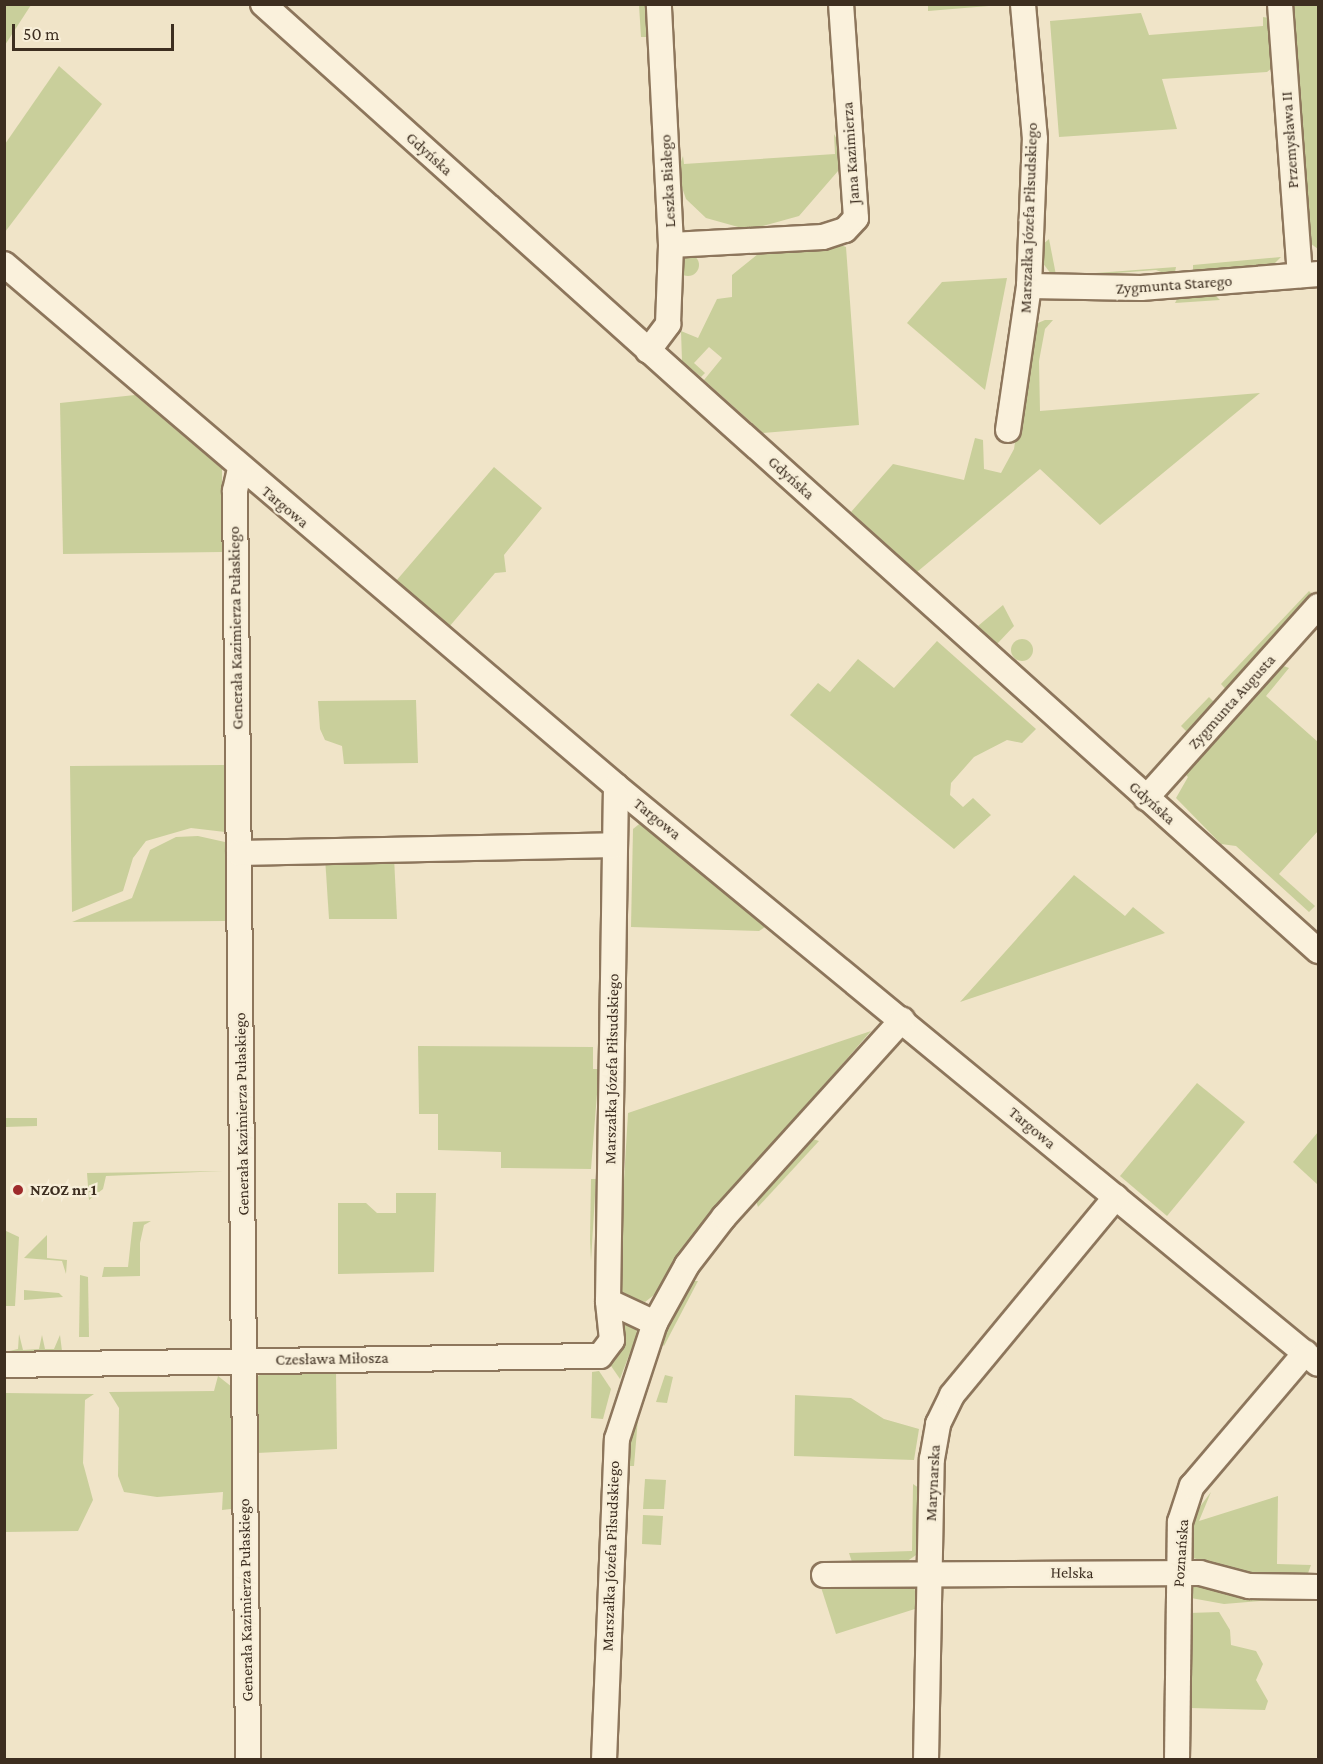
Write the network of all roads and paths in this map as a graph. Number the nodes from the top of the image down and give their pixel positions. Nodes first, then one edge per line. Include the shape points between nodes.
1 (659, 4) edge
2 (841, 4) edge
3 (1023, 4) edge
4 (1280, 4) edge
5 (266, 5) edge
6 (671, 245) junction
7 (4, 264) edge
8 (1309, 275) edge
9 (1029, 286) junction
10 (648, 351) junction
11 (1008, 430) dead end
12 (240, 469) junction
13 (1318, 606) edge
14 (616, 786) junction
15 (1146, 798) junction
16 (615, 845) junction
17 (239, 853) junction
18 (1318, 951) edge
19 (902, 1020) junction
20 (1116, 1197) junction
21 (608, 1301) junction
22 (655, 1323) junction
23 (1312, 1358) edge
24 (245, 1360) junction
25 (4, 1365) edge
26 (931, 1572) junction
27 (1178, 1574) junction
28 (824, 1575) dead end
29 (1318, 1587) edge
30 (248, 1760) edge
31 (604, 1760) edge
32 (926, 1760) edge
33 (1177, 1760) edge

1 - 6 street, Leszka Białego
2 - 6 street, Jana Kazimierza via 856,218 845,230 824,237
3 - 9 street, Marszałka Józefa Piłsudskiego via 1035,139
4 - 8 street, Przemysława II
5 - 10 street, Gdyńska
6 - 10 street, Leszka Białego via 668,324
7 - 12 street, Targowa
8 - 9 street, Zygmunta Starego via 1141,288
9 - 11 street, Marszałka Józefa Piłsudskiego
10 - 15 street, Gdyńska
12 - 14 street, Targowa
12 - 17 street, Generała Kazimierza Pułaskiego via 235,491
13 - 15 street, Zygmunta Augusta
14 - 16 street, Marszałka Józefa Piłsudskiego
14 - 19 street, Targowa
15 - 18 street, Gdyńska
16 - 17 street
16 - 21 street, Marszałka Józefa Piłsudskiego
17 - 24 street, Generała Kazimierza Pułaskiego
19 - 20 street, Targowa
19 - 22 street, Marszałka Józefa Piłsudskiego via 724,1217 687,1265
20 - 23 street, Targowa
20 - 26 street, Marynarska via 952,1395 942,1414 932,1459
21 - 22 street
21 - 24 street, Czesława Miłosza via 612,1340 600,1356
22 - 31 street, Marszałka Józefa Piłsudskiego via 617,1439
23 - 27 street, Poznańska via 1192,1486 1180,1522
24 - 25 street, Czesława Miłosza
24 - 30 street, Generała Kazimierza Pułaskiego
26 - 27 street, Helska
26 - 28 street, Helska
26 - 32 street, Marynarska
27 - 29 street, Helska via 1200,1573 1249,1586
27 - 33 street, Poznańska

